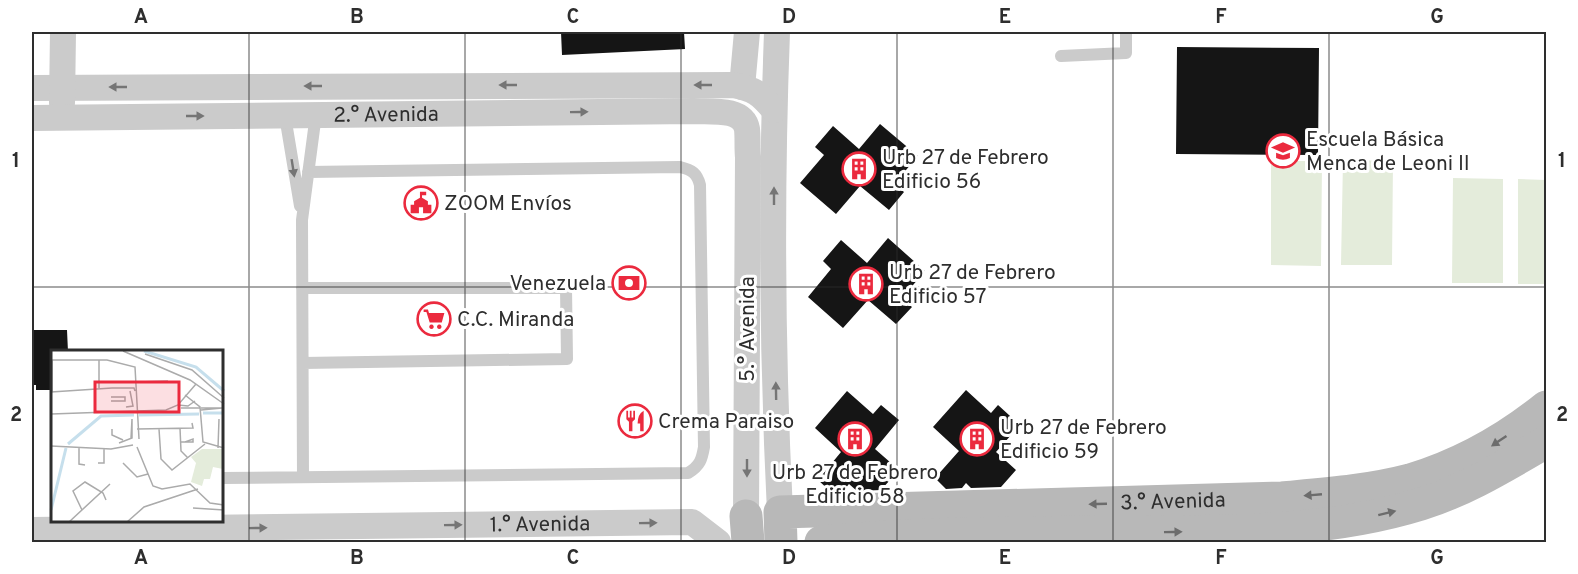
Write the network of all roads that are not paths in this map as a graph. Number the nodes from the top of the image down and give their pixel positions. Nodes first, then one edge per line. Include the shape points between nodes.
1 (63, 32) edge
2 (747, 32) edge
3 (777, 32) edge
4 (1126, 32) edge
5 (1062, 56) dead end
6 (63, 87) junction
7 (742, 87) junction
8 (32, 88) edge
9 (774, 110) junction
10 (316, 114) junction
11 (285, 116) junction
12 (62, 117) junction
13 (740, 117) joint
14 (32, 118) edge
15 (308, 172) junction
16 (302, 220) junction
17 (302, 288) junction
18 (303, 363) junction
19 (1546, 407) edge
20 (1546, 442) edge
21 (303, 477) junction
22 (224, 478) edge
23 (780, 527) edge
24 (747, 529) edge
25 (32, 530) edge
26 (718, 543) edge
27 (821, 543) edge

1 - 6 street
2 - 7 street
3 - 9 street
4 - 5 lane via 1126,53
7 -> 6 street
6 - 8 street
6 - 12 street
7 - 9 street via 752,89
23 -> 9 street
10 - 11 street, 2.° Avenida
10 -> 13 street, 2.° Avenida via 693,111
10 - 15 lane
12 -> 11 street, 2.° Avenida
11 -> 16 lane
12 - 14 street, 2.° Avenida
13 -> 24 street, 5.° Avenida via 746,126 748,157
15 - 16 lane
15 - 21 lane via 680,166 690,169 698,176 700,185 704,447 701,461 688,473
16 - 17 lane
17 - 18 lane
17 - 18 lane via 566,288 567,359
18 - 21 lane
19 -> 23 street, 3.° Avenida via 1491,446 1451,466 1408,480 1349,491
27 -> 20 street, 3.° Avenida via 890,536 1266,530 1333,525 1442,496 1472,484
21 - 22 lane
25 -> 26 street, 1.° Avenida via 692,522

